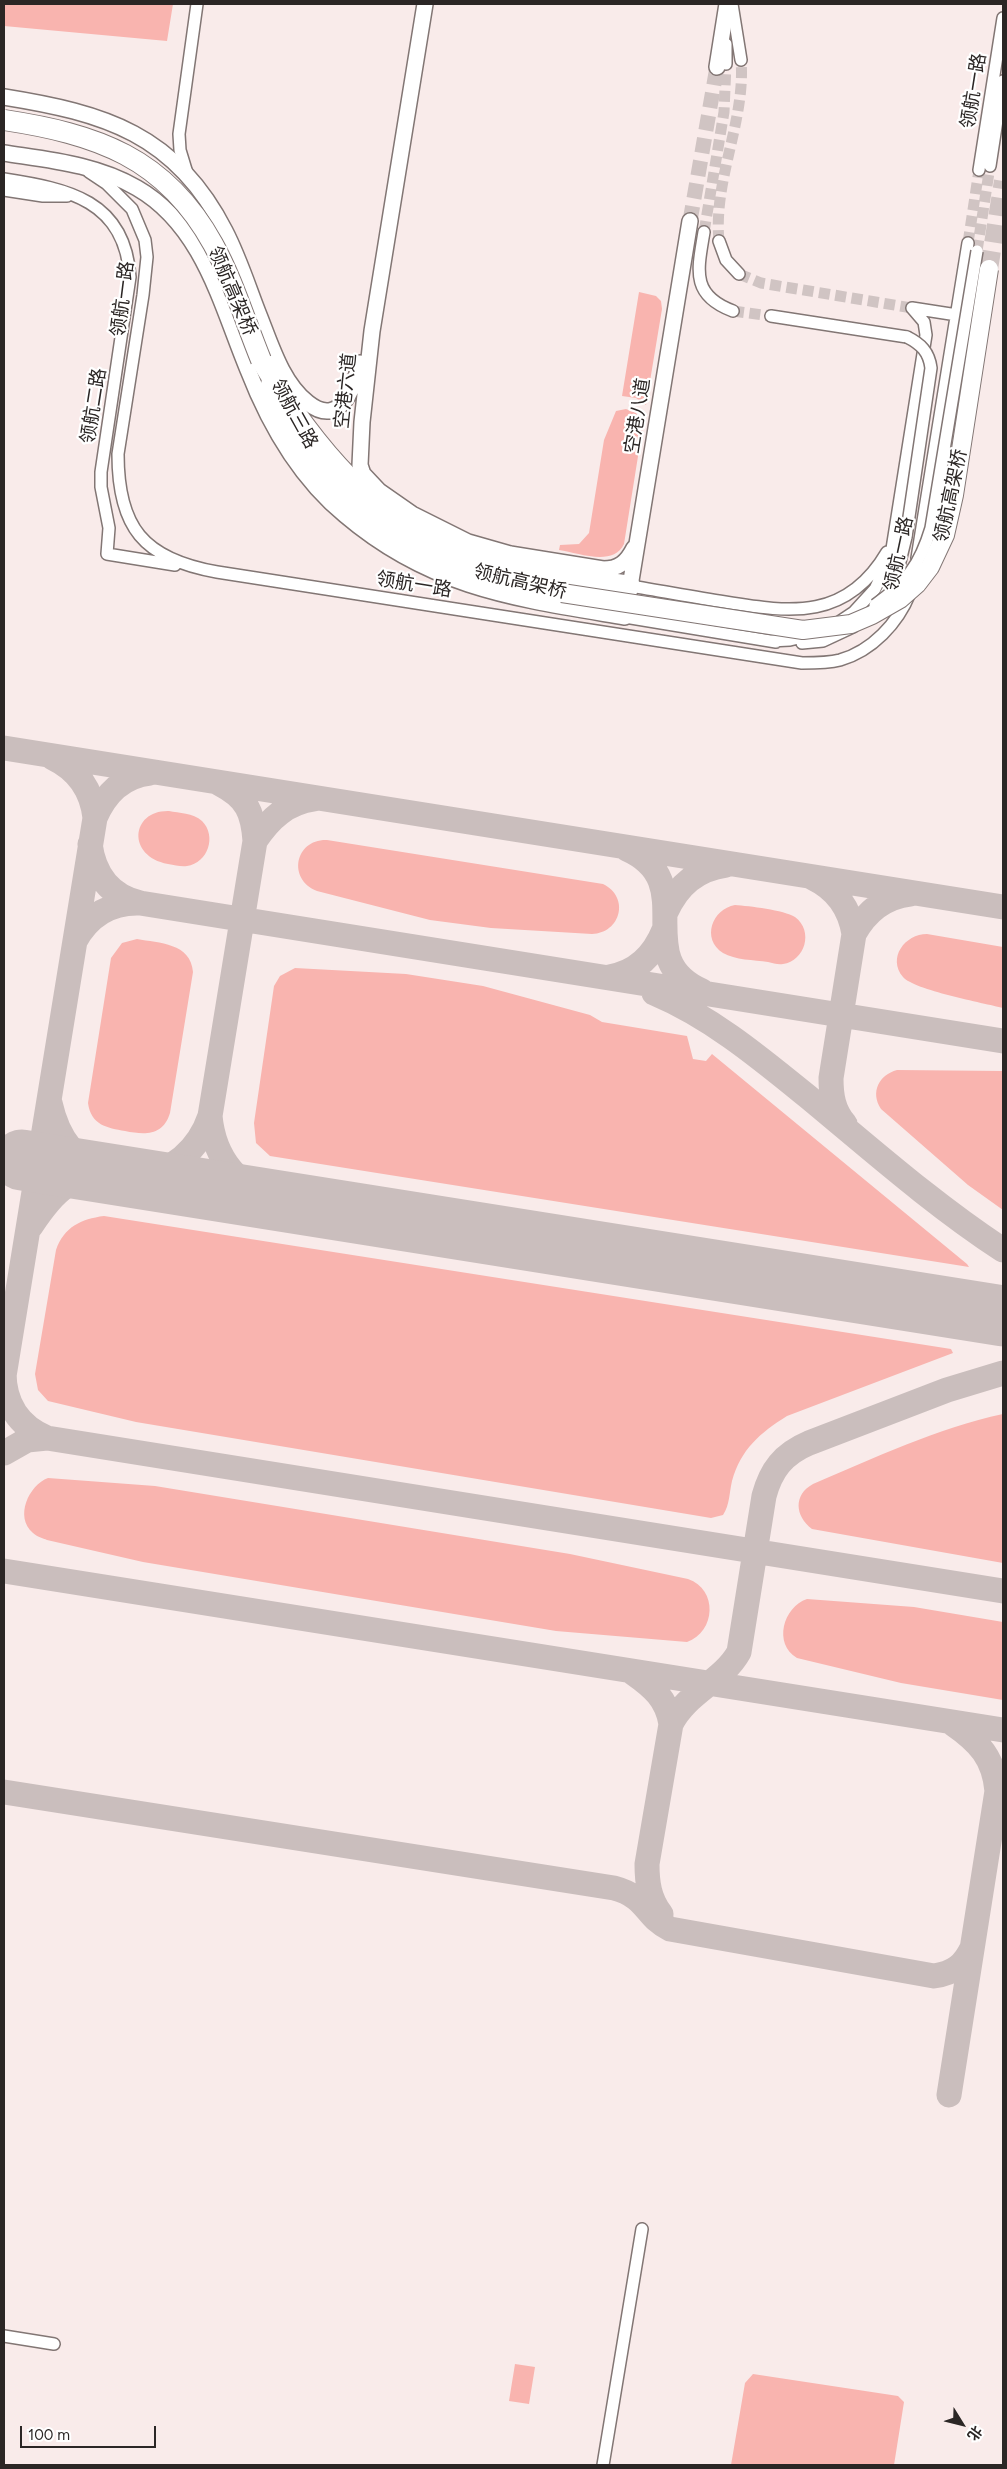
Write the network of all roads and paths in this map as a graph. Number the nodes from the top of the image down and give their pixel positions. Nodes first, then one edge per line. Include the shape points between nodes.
1 (197, 4) edge
2 (425, 4) edge
3 (728, 5) edge
4 (1003, 18) edge
5 (741, 60) tunnel mouth
6 (722, 66) tunnel mouth
7 (1003, 81) edge
8 (4, 97) edge
9 (4, 120) edge
10 (4, 153) edge
11 (59, 162) junction
12 (189, 176) junction
13 (4, 179) edge
14 (4, 190) edge
15 (76, 195) junction
16 (690, 222) tunnel mouth
17 (225, 230) junction
18 (704, 232) tunnel mouth
19 (718, 241) tunnel mouth
20 (195, 247) junction
21 (989, 269) tunnel mouth
22 (739, 274) tunnel mouth
23 (733, 311) tunnel mouth
24 (957, 315) junction
25 (771, 316) tunnel mouth
26 (372, 331) junction
27 (258, 353) junction
28 (901, 535) junction
29 (637, 542) junction
30 (187, 566) junction
31 (630, 586) junction
32 (625, 617) junction
33 (803, 630) junction
34 (642, 2229) dead end
35 (4, 2336) edge
36 (54, 2344) dead end
37 (603, 2465) edge

1 - 12 street via 179,134 183,165
2 - 26 street, 空港六道
3 - 5 street
3 - 6 street
4 - 7 street, 领航一路 via 985,168
8 - 12 street, 领航三路 via 52,104 104,119 143,139
9 - 27 highway, 领航高架桥, bridge via 46,126 97,141 140,162 164,181 199,220 214,245
10 - 11 street, 领航三路
11 - 20 street, 领航三路 via 101,171 136,187 164,208
11 - 30 street, 领航一路 via 94,175 120,195 132,209 145,240 146,276 118,454 118,479 126,514 141,536 165,556
12 - 17 street, 领航三路
13 - 15 street, 领航二路 via 44,185
14 - 15 street via 43,196
15 - 30 street, 领航二路 via 96,206 115,225 130,262 129,293 101,472 109,528 107,554
16 - 29 street, 空港八道
17 - 20 street via 214,223 201,226 195,234
17 - 27 street, 领航三路
18 - 23 street via 698,271 702,288 715,302
19 - 22 street via 726,260
20 - 27 street, 领航三路
21 - 33 main road, 领航高架桥, bridge via 954,495 945,535 936,557 917,584 887,607 851,624
24 - 28 street via 912,308 924,322 926,335
24 - 30 street, 领航一路 via 910,594 886,631 841,660 783,662
24 - 33 street, 领航一路, bridge via 973,247 938,499 921,556 904,581 874,605 840,622
25 - 28 street, bridge via 907,337 922,347 930,360
26 - 27 street, 领航三路 via 353,390 340,406 332,410 321,410 309,404 281,369
26 - 29 street, 空港六道 via 360,465 368,481 379,491 449,534 510,554 612,569 624,562
27 - 31 highway via 311,436 358,488 430,538 500,565
27 - 32 street, 领航三路 via 272,422 299,465 344,514 385,546 448,577 490,592
27 - 33 main road, 领航高架桥, bridge via 282,413 314,465 361,511 427,553 476,573 523,585
28 - 31 street via 861,585 837,600 816,607 778,610
28 - 32 street via 897,574 890,590 859,623 823,641 794,644
29 - 31 street, 空港八道
31 - 32 street, 空港八道
34 - 37 street
35 - 36 street

